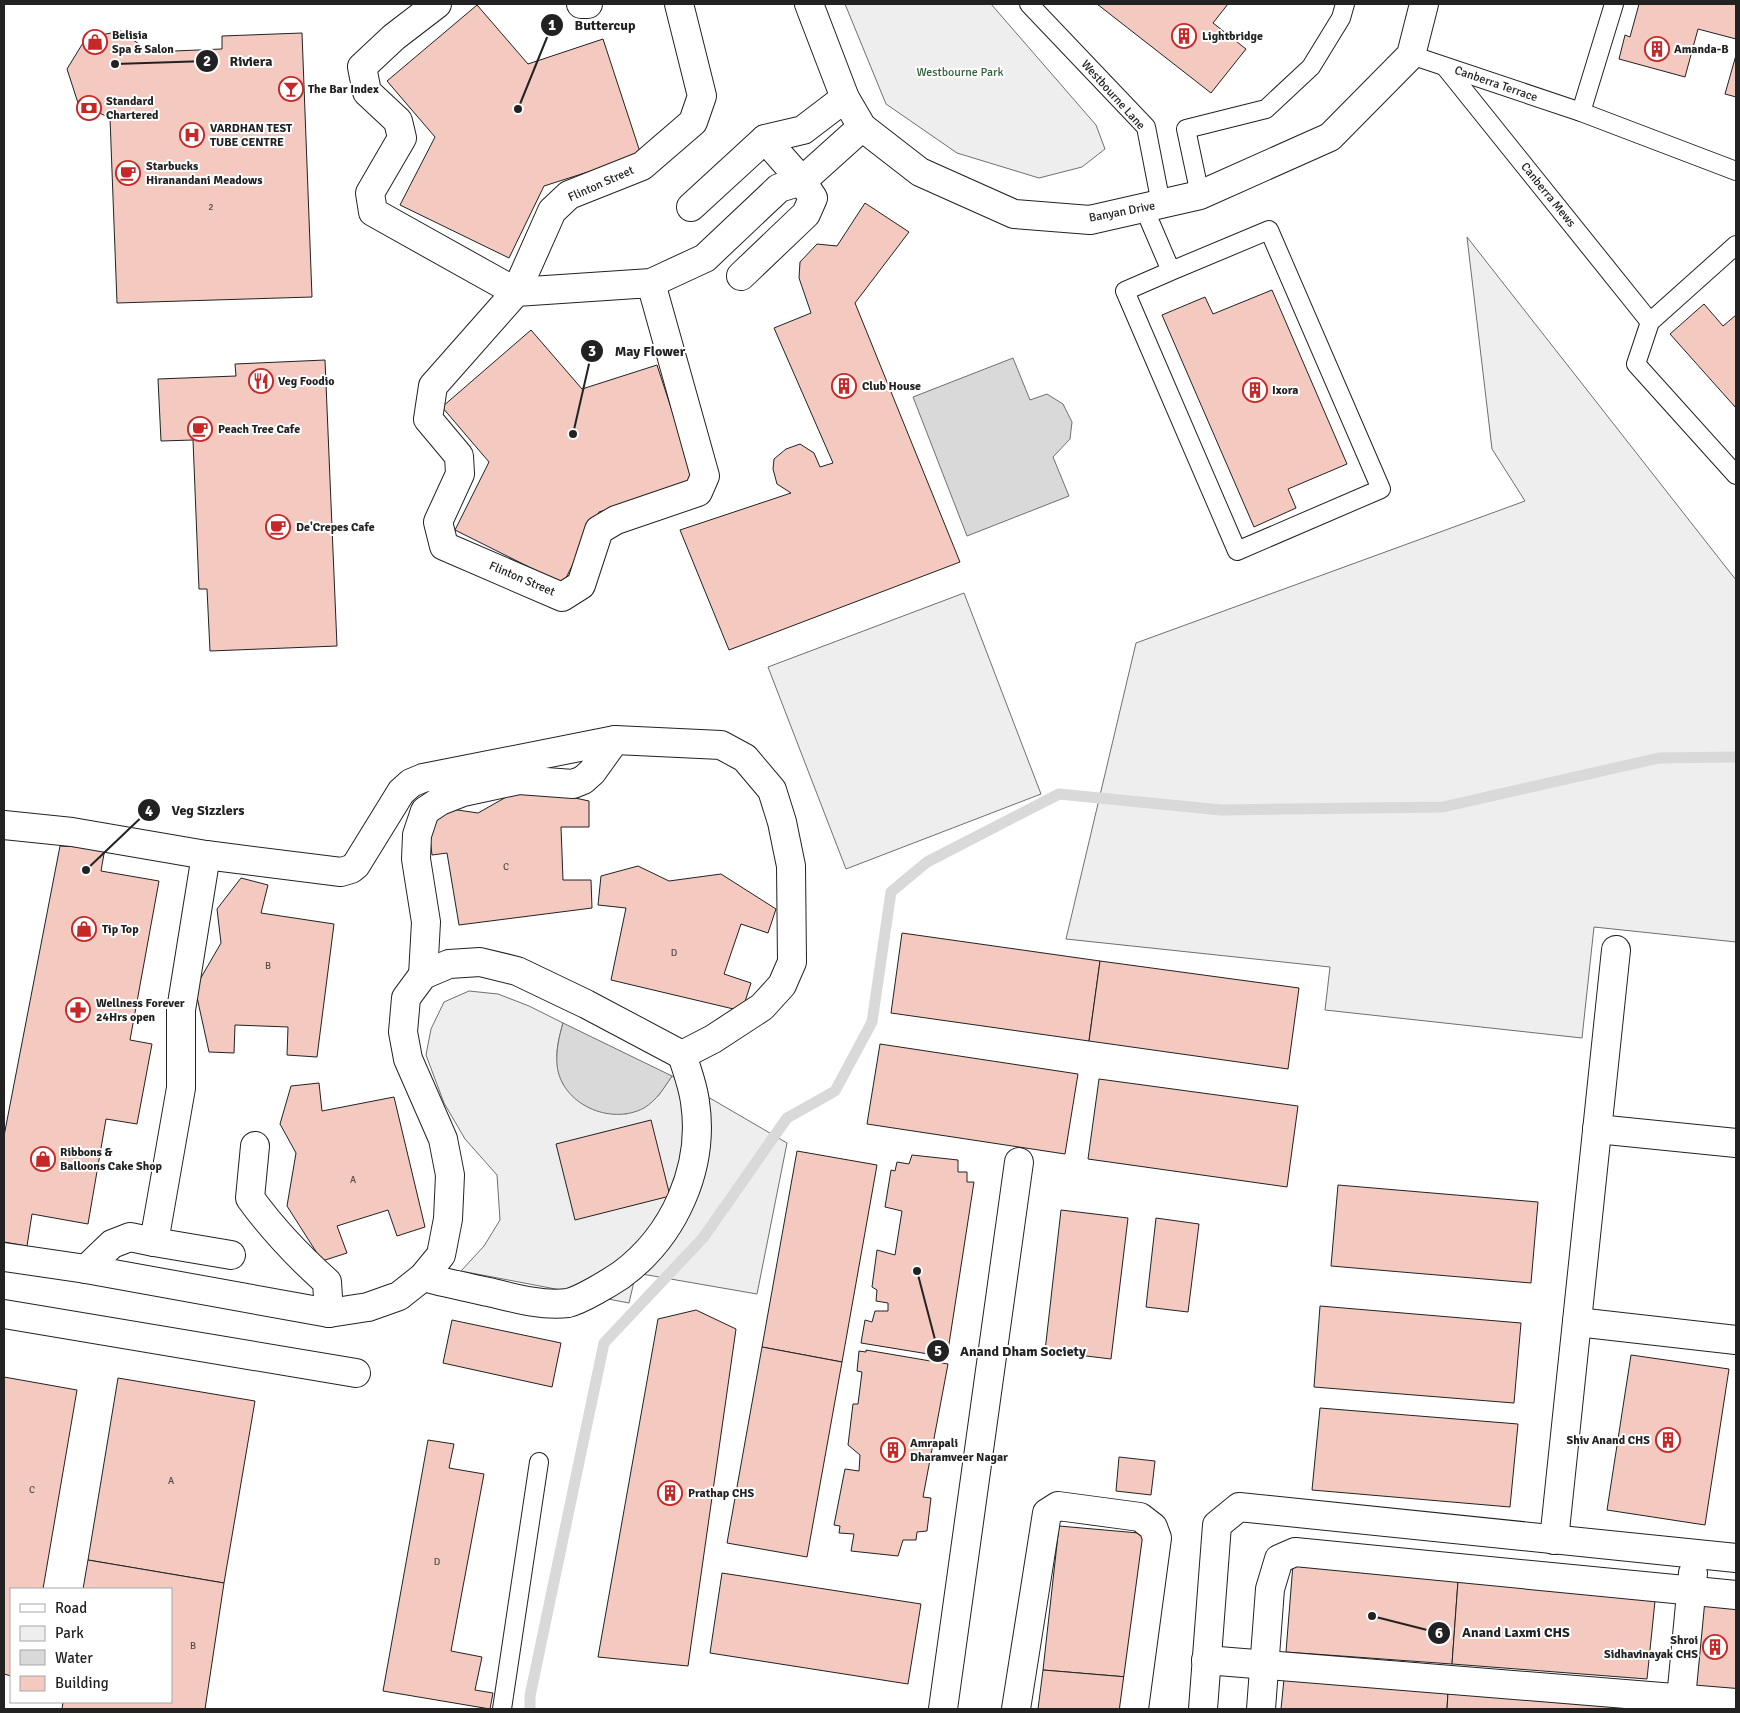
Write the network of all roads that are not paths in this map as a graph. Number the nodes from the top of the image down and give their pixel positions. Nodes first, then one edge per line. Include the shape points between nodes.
1 (437, 4) edge
2 (581, 4) edge
3 (588, 4) edge
4 (679, 4) edge
5 (809, 4) edge
6 (1029, 4) edge
7 (1345, 4) edge
8 (1424, 4) edge
9 (1614, 4) edge
10 (1411, 55) junction
11 (1446, 67) junction
12 (845, 98) junction
13 (1581, 112) junction
14 (862, 126) junction
15 (765, 139) junction
16 (1736, 171) edge
17 (802, 181) junction
18 (1200, 195) junction
19 (1152, 206) junction
20 (691, 207) dead end
21 (1736, 245) edge
22 (1171, 271) junction
23 (740, 276) dead end
24 (651, 283) junction
25 (516, 292) junction
26 (1650, 322) junction
27 (1736, 475) edge
28 (615, 740) junction
29 (4, 825) edge
30 (206, 855) junction
31 (1616, 950) dead end
32 (423, 975) junction
33 (682, 1055) junction
34 (1597, 1129) junction
35 (1736, 1143) edge
36 (255, 1146) dead end
37 (1019, 1162) dead end
38 (154, 1242) junction
39 (231, 1255) dead end
40 (4, 1256) edge
41 (86, 1269) junction
42 (423, 1277) junction
43 (329, 1313) junction
44 (4, 1314) edge
45 (1578, 1322) junction
46 (1736, 1340) edge
47 (356, 1373) dead end
48 (539, 1462) dead end
49 (1554, 1540) junction
50 (1695, 1554) junction
51 (1736, 1558) edge
52 (1691, 1591) junction
53 (1736, 1595) edge
54 (1206, 1660) junction
55 (1265, 1665) junction
56 (1680, 1703) edge
57 (1736, 1703) edge
58 (502, 1709) edge
59 (944, 1709) edge
60 (1016, 1709) edge
61 (1134, 1709) edge
62 (1203, 1709) edge
63 (1261, 1709) edge

1 - 25 street via 362,67 367,92 398,121 402,138 370,193 373,212
2 - 3 street
4 - 25 street, Flinton Street via 702,96 693,122 642,166 569,195 552,211
5 - 12 street, Banyan Drive
6 - 19 lane, Westbourne Lane via 1146,127
7 - 18 lane via 1341,18 1311,67 1266,109 1186,129
8 - 10 street
9 - 13 lane
10 - 11 lane, Canberra Terrace
10 - 18 street, Banyan Drive via 1330,137
11 - 13 lane, Canberra Terrace
11 - 26 lane, Canberra Mews
12 - 14 street, Banyan Drive
12 - 15 street via 803,130
13 - 16 lane, Canberra Terrace
14 - 17 street
14 - 19 street, Banyan Drive via 920,172 1014,214 1090,220
15 - 17 street
15 - 20 street
17 - 23 street via 812,198 806,214
17 - 24 street via 779,188 705,258
18 - 19 street, Banyan Drive
19 - 22 lane, Westbourne Lane
21 - 26 lane
22 - 22 lane via 1125,291 1237,551 1381,489 1269,230
24 - 25 street
24 - 25 street, Flinton Street via 705,476 698,492 616,520 599,530 581,585 562,597 444,546 438,522 460,474 459,456 428,419 433,386
26 - 27 lane via 1636,364
28 - 30 street via 411,783 401,792 356,865 346,871
28 - 32 street via 592,772 574,784 519,780 463,792 425,811 417,835 416,859 426,922
28 - 33 street via 721,745 745,758 772,790 782,822 791,866 792,962 782,985 762,1007
29 - 30 street via 72,832
30 - 38 street via 181,1010 181,1088
31 - 34 street
32 - 33 street via 449,964 480,962 517,971
32 - 42 street via 406,998 404,1032 408,1059 443,1139 450,1175 448,1219 441,1255
33 - 42 street via 695,1102 696,1137 691,1173 678,1207 661,1237 633,1266 606,1285 569,1302 532,1302
34 - 35 street
34 - 45 street
36 - 43 street via 250,1198 270,1226 327,1282
37 - 59 street
38 - 39 street
38 - 41 street via 130,1237 112,1244
40 - 41 street
41 - 43 street
42 - 43 street via 399,1296 368,1307
44 - 47 street
45 - 46 street
45 - 49 street
48 - 58 lane
49 - 50 street
49 - 54 street via 1239,1507 1217,1525
50 - 51 street
50 - 52 street
52 - 53 street
52 - 55 street via 1296,1552 1279,1559 1270,1589
52 - 56 street
54 - 55 street
54 - 62 street
55 - 56 street
55 - 63 street
56 - 57 street
60 - 61 street via 1047,1513 1058,1506 1140,1517 1153,1528 1158,1538

